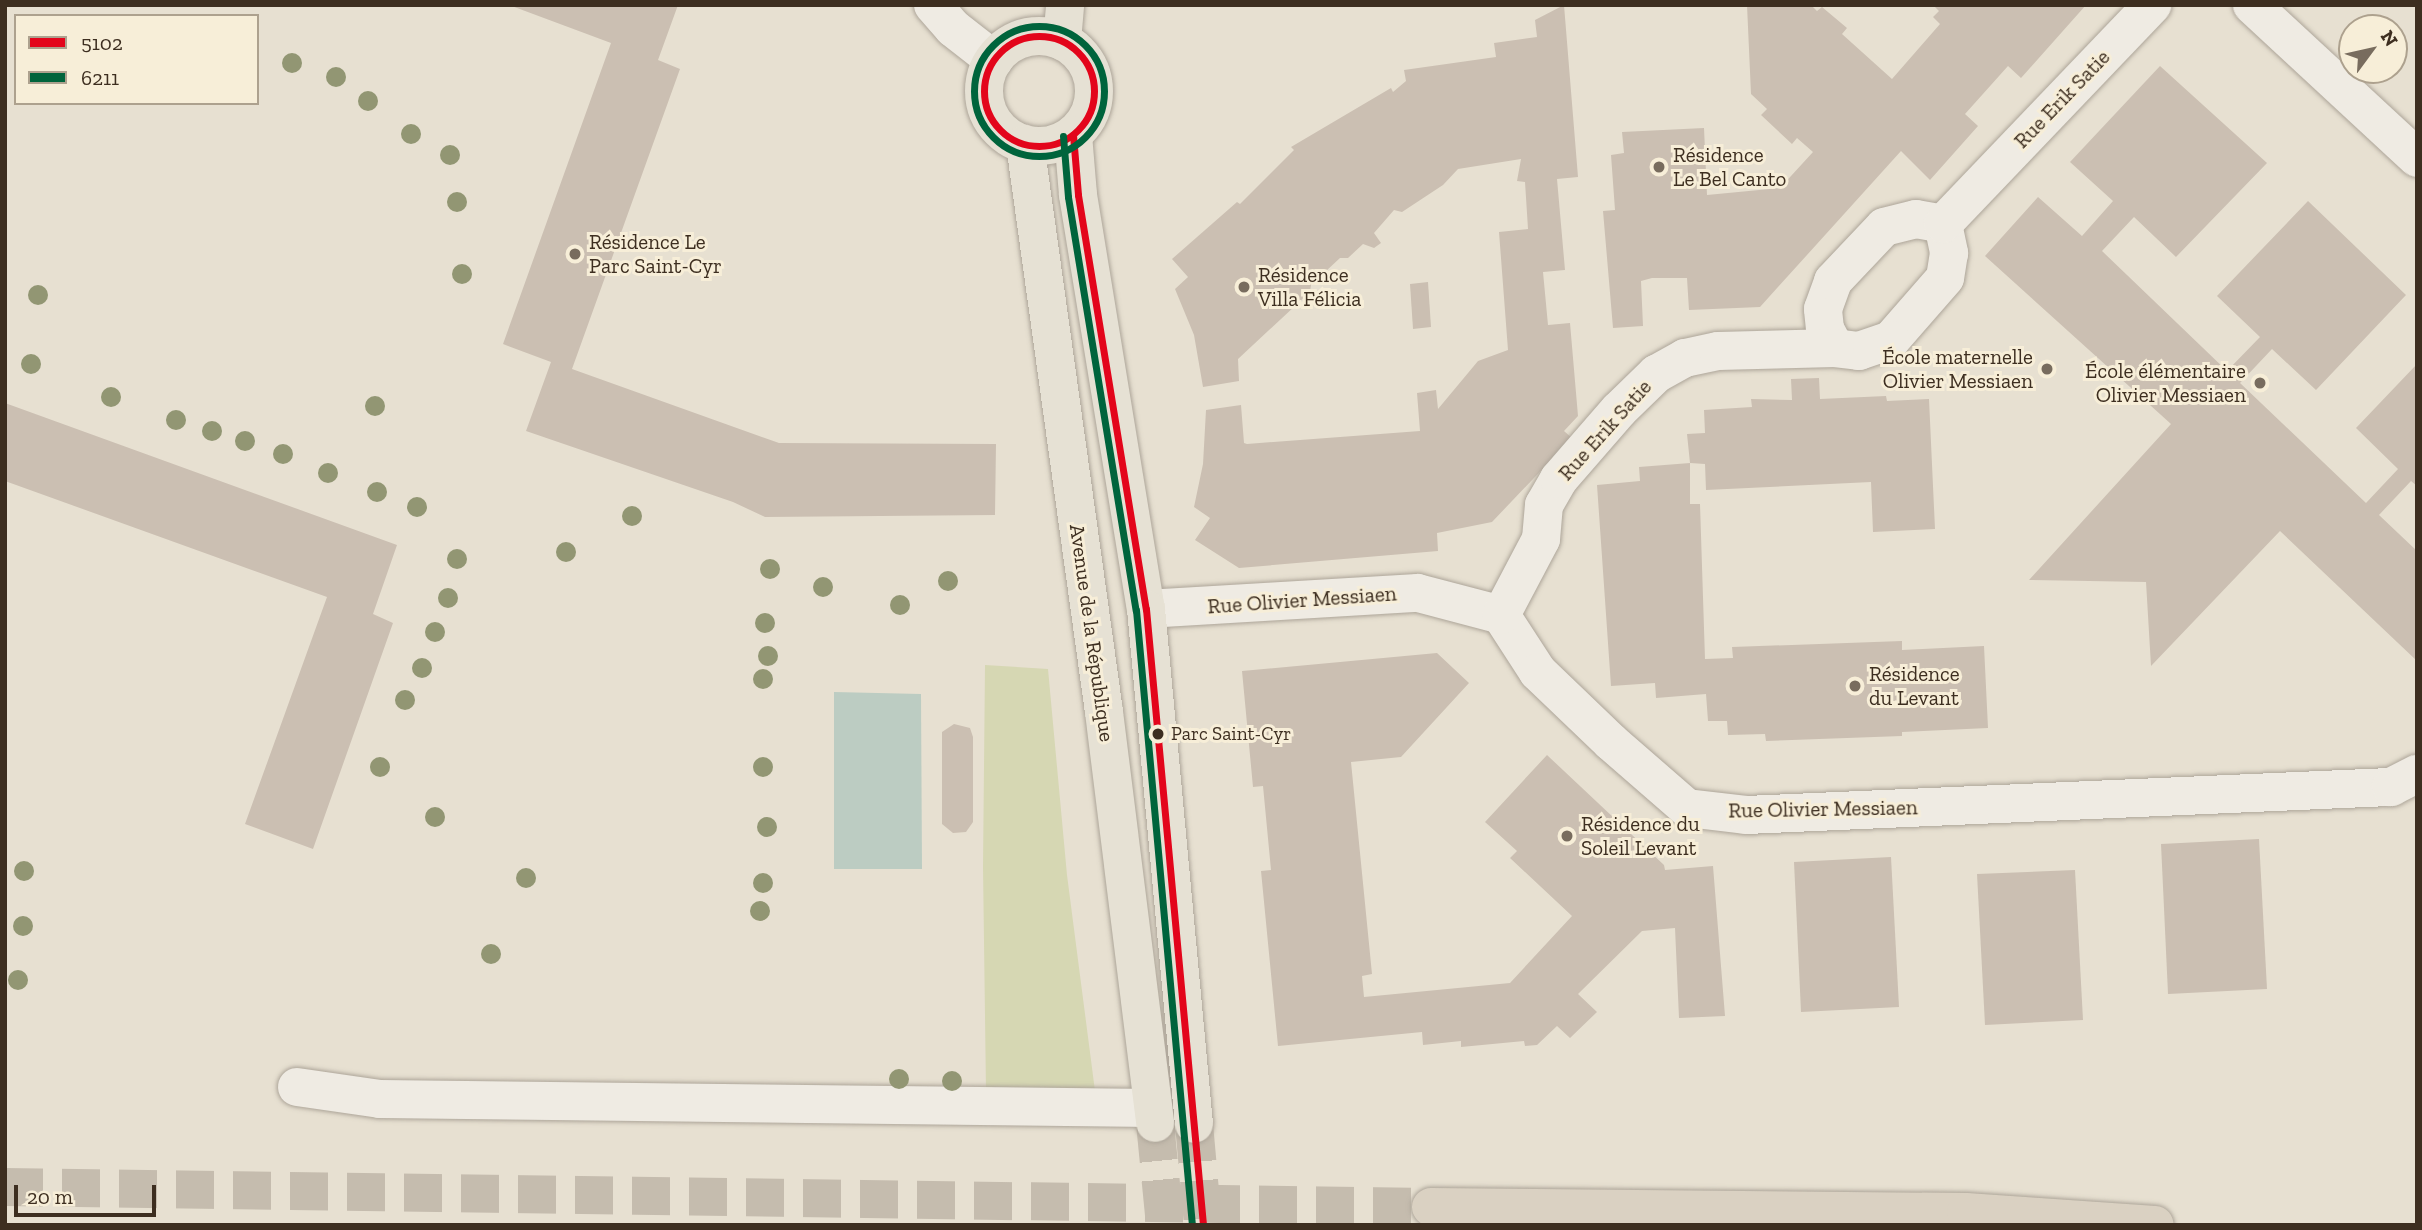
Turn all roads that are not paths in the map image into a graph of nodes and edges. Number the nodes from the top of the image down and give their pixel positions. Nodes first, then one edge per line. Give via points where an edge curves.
1 (933, 5) edge
2 (2152, 5) edge
3 (2252, 5) edge
4 (1063, 23) edge
5 (994, 60) junction
6 (1073, 135) junction
7 (1025, 144) junction
8 (2417, 158) edge
9 (1943, 224) junction
10 (1835, 348) junction
11 (1058, 386) junction
12 (1146, 610) junction
13 (1501, 615) junction
14 (2417, 774) edge
15 (297, 1087) dead end
16 (1154, 1116) joint
17 (1194, 1124) tunnel mouth
18 (1430, 1207) tunnel mouth
19 (2155, 1225) edge

1 - 5 street via 953,28
2 - 9 street, Rue Erik Satie
3 - 8 street
4 - 5 main road via 1044,36 1007,46
4 - 6 main road via 1089,67 1094,85 1086,121
5 - 7 main road via 986,75 987,110 995,125
6 - 7 main road via 1049,145
6 - 12 main road via 1078,195
7 - 11 main road, Avenue de la République
9 - 10 street, Rue Erik Satie via 1949,253 1945,278 1891,340 1859,351
9 - 10 street via 1916,219 1884,227 1833,281 1823,309 1825,329
10 - 13 street, Rue Erik Satie via 1718,351 1685,358 1656,374 1559,479 1544,505 1541,539
11 - 12 main road via 1085,425 1106,558
11 - 16 main road, Avenue de la République
12 - 13 street, Rue Olivier Messiaen via 1418,593
12 - 17 main road
13 - 14 street, Rue Olivier Messiaen via 1538,672 1687,808 1746,815 2391,788
15 - 16 street via 380,1099
18 - 19 highway via 1966,1212

